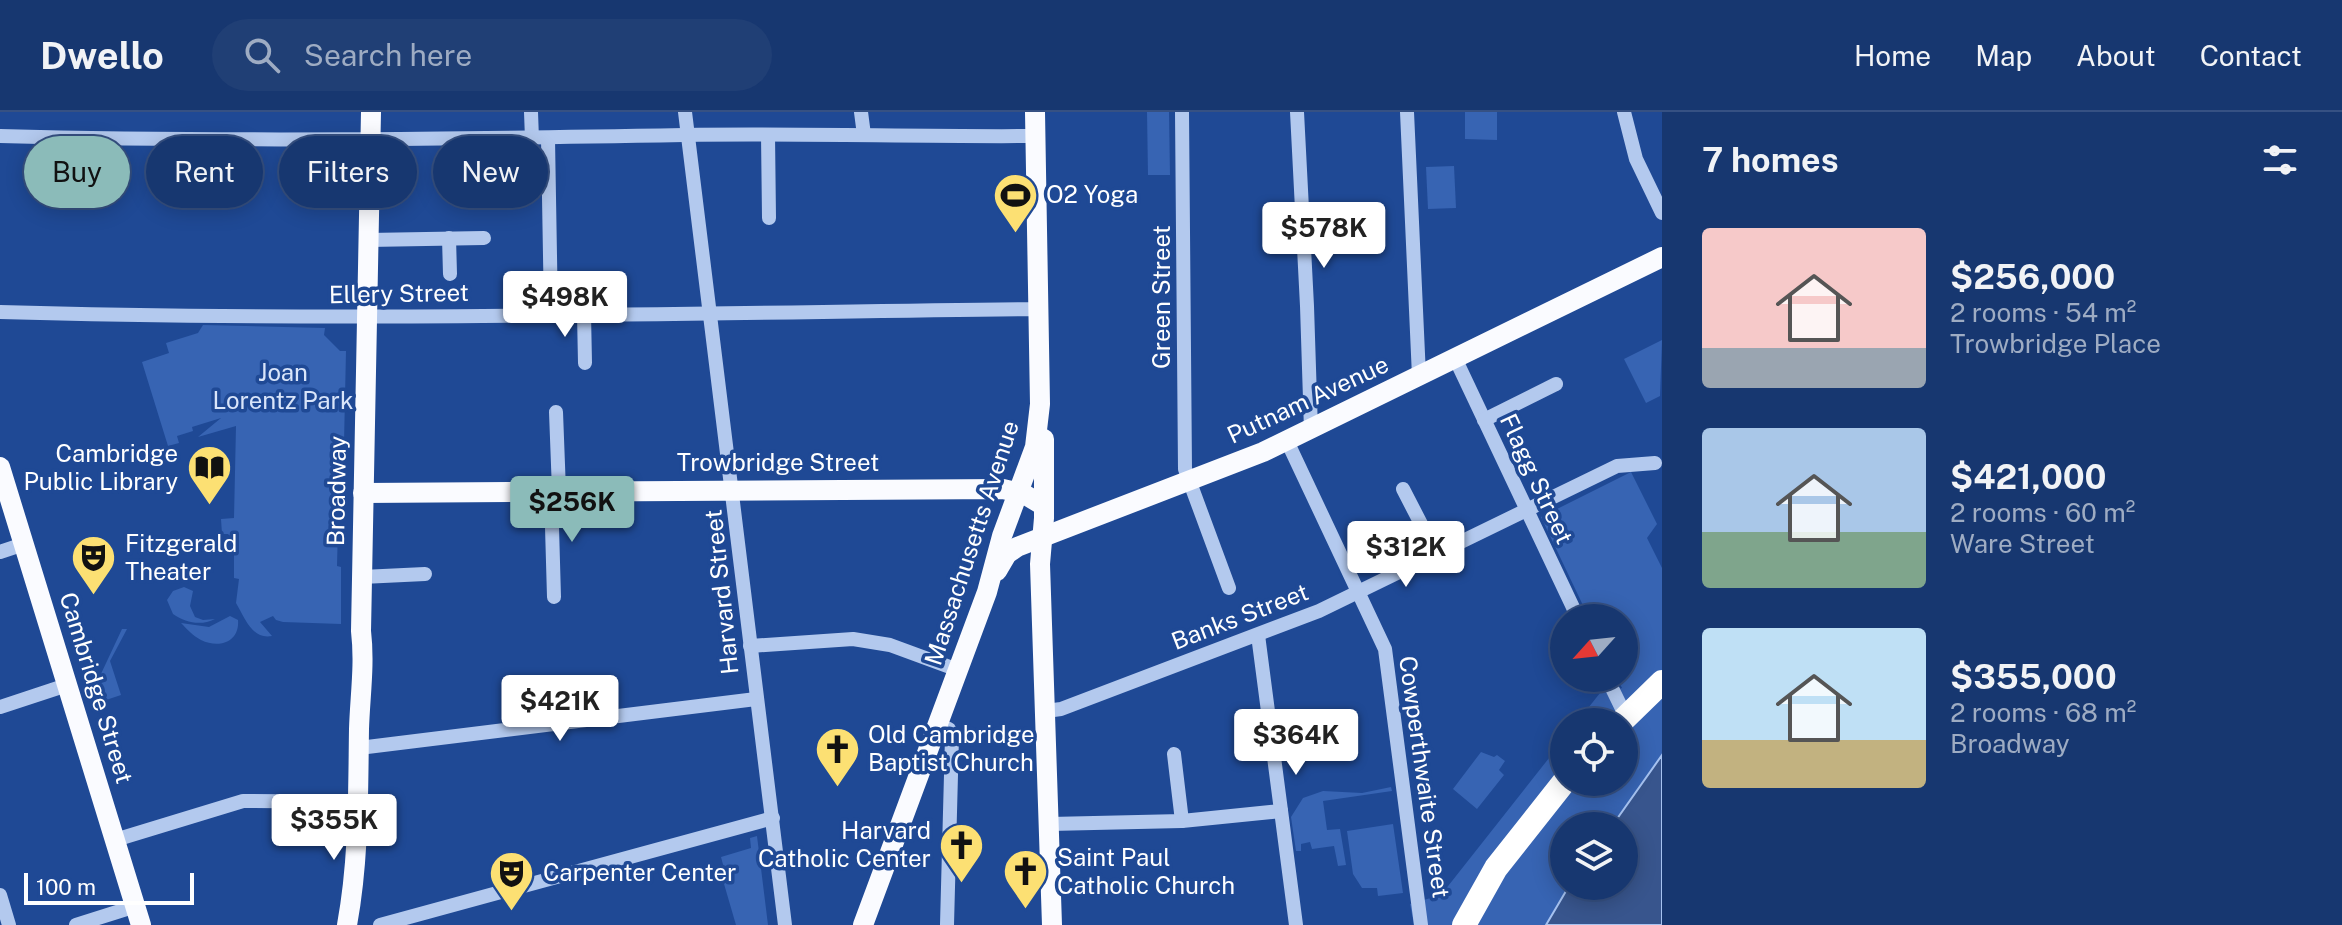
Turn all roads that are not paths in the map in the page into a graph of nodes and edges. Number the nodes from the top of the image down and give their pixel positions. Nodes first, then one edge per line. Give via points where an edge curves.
1 (371, 112) edge
2 (531, 112) edge
3 (685, 112) edge
4 (861, 112) edge
5 (1035, 112) edge
6 (1182, 112) edge
7 (1297, 112) edge
8 (1407, 112) edge
9 (1624, 112) edge
10 (688, 135) junction
11 (768, 135) junction
12 (864, 135) junction
13 (0, 136) edge
14 (370, 136) edge
15 (532, 136) edge
16 (1036, 136) junction
17 (279, 139) edge
18 (548, 139) joint
19 (369, 208) edge
20 (1662, 213) edge
21 (769, 218) dead end
22 (449, 238) junction
23 (484, 238) dead end
24 (368, 240) junction
25 (1662, 257) edge
26 (450, 274) dead end
27 (1039, 309) junction
28 (0, 312) edge
29 (708, 313) junction
30 (551, 314) junction
31 (584, 314) junction
32 (367, 317) junction
33 (1455, 358) junction
34 (585, 363) dead end
35 (1419, 376) junction
36 (1556, 384) dead end
37 (1040, 404) junction
38 (556, 412) dead end
39 (1484, 420) junction
40 (1311, 430) junction
41 (1287, 441) junction
42 (1655, 463) dead end
43 (0, 467) edge
44 (1188, 482) junction
45 (732, 489) junction
46 (1403, 489) dead end
47 (555, 492) junction
48 (1019, 492) junction
49 (363, 493) junction
50 (1044, 506) junction
51 (1526, 510) junction
52 (1042, 537) junction
53 (24, 544) junction
54 (0, 552) edge
55 (1436, 553) junction
56 (425, 574) dead end
57 (362, 577) junction
58 (1229, 588) dead end
59 (987, 592) junction
60 (1359, 592) junction
61 (554, 597) dead end
62 (1571, 604) edge
63 (1258, 635) junction
64 (750, 646) junction
65 (958, 670) junction
66 (1662, 682) edge
67 (67, 685) junction
68 (756, 699) junction
69 (0, 707) edge
70 (1635, 708) edge
71 (1046, 711) junction
72 (938, 724) junction
73 (359, 748) junction
74 (1174, 754) dead end
75 (1553, 796) edge
76 (358, 802) junction
77 (1281, 811) junction
78 (773, 818) junction
79 (1182, 821) junction
80 (1050, 824) junction
81 (115, 840) junction
82 (0, 895) edge
83 (139, 916) edge
84 (9, 925) edge
85 (76, 925) edge
86 (347, 925) edge
87 (380, 925) edge
88 (785, 925) edge
89 (863, 925) edge
90 (947, 925) edge
91 (1052, 925) edge
92 (1296, 925) edge
93 (1421, 925) edge
94 (1464, 925) edge

1 - 14 main road, Broadway
2 - 15 street
3 - 10 street, Harvard Street
4 - 12 street
5 - 16 main road, Massachusetts Avenue
6 - 44 street, Green Street
7 - 40 street
8 - 35 street
9 - 20 street via 1636,159
10 - 11 street
10 - 18 street
10 - 29 street, Harvard Street
11 - 12 street
11 - 21 street
12 - 16 street
13 - 17 street
16 - 27 main road, Massachusetts Avenue
18 - 30 street
19 - 24 main road, Broadway
22 - 23 street
22 - 24 street
22 - 26 street
24 - 32 main road, Broadway
25 - 33 main road, Putnam Avenue
27 - 29 street, Ellery Street
27 - 37 main road, Massachusetts Avenue
28 - 32 street, Ellery Street
29 - 31 street, Ellery Street
29 - 45 street, Harvard Street
30 - 31 street, Ellery Street
30 - 32 street, Ellery Street
31 - 34 street
32 - 49 main road, Broadway
33 - 35 main road, Putnam Avenue
33 - 39 street, Flagg Street
35 - 40 main road, Putnam Avenue
36 - 39 street
37 - 48 main road, Massachusetts Avenue via 1035,447
37 - 50 main road
38 - 47 street
39 - 51 street, Flagg Street
40 - 41 main road, Putnam Avenue
41 - 44 main road, Putnam Avenue
41 - 60 street, Cowperthwaite Street
42 - 51 street, Banks Street via 1617,466
43 - 53 main road, Cambridge Street
44 - 52 main road, Putnam Avenue
44 - 58 street, Green Street
45 - 47 main road, Trowbridge Street
45 - 48 main road, Trowbridge Street
45 - 64 street, Harvard Street
46 - 55 street
47 - 49 main road, Trowbridge Street
47 - 61 street
48 - 50 main road, Trowbridge Street
48 - 59 main road, Massachusetts Avenue
49 - 57 main road, Broadway
50 - 52 main road
51 - 55 street, Banks Street
51 - 62 street, Flagg Street
52 - 59 main road, Putnam Avenue via 1010,551
52 - 71 main road
53 - 54 street
53 - 67 main road, Cambridge Street
55 - 60 street, Banks Street
56 - 57 street
57 - 73 main road, Broadway via 361,631 353,673
59 - 65 main road, Massachusetts Avenue
60 - 63 street, Banks Street
60 - 93 street, Cowperthwaite Street via 1387,654
63 - 71 street, Banks Street
63 - 77 street
64 - 65 street via 853,639 890,645
64 - 68 street, Harvard Street
65 - 72 main road, Massachusetts Avenue
66 - 70 highway
67 - 69 street
67 - 81 main road, Cambridge Street
68 - 73 street
68 - 78 street, Harvard Street
71 - 80 main road
72 - 89 main road, Massachusetts Avenue
72 - 90 street via 952,737
73 - 76 main road, Broadway
74 - 79 street
75 - 94 highway via 1496,868
76 - 81 street via 237,802
76 - 86 main road, Broadway via 356,872
77 - 79 street
77 - 92 street
78 - 87 street
78 - 88 street, Harvard Street
79 - 80 street
80 - 91 main road
81 - 83 main road, Cambridge Street
82 - 84 street
83 - 85 street

